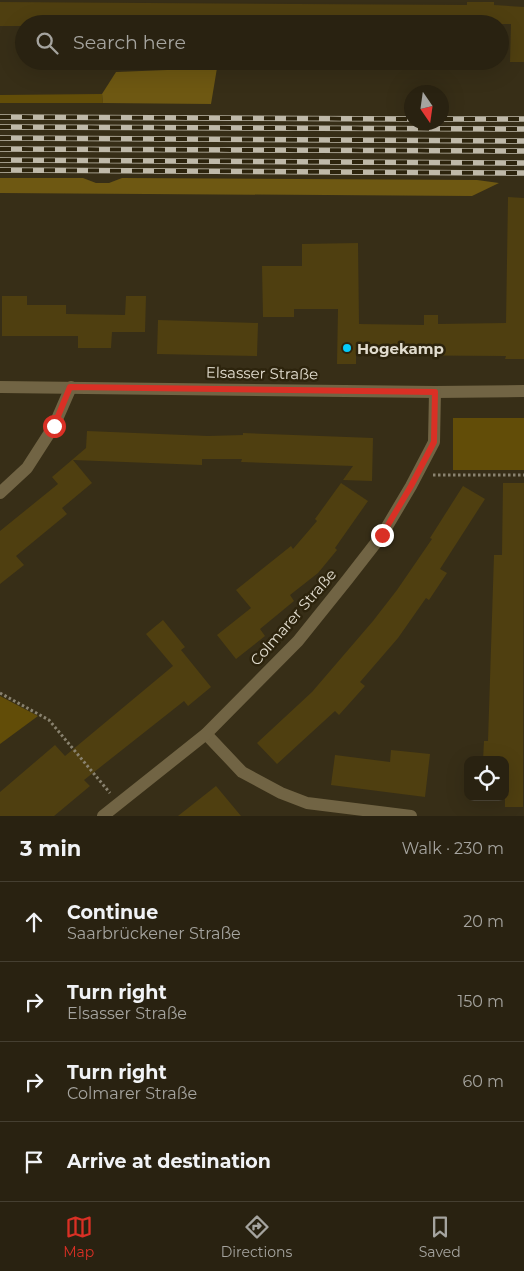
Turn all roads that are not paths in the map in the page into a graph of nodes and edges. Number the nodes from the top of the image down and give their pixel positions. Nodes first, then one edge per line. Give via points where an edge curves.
1 (0, 387) edge
2 (70, 387) junction
3 (524, 391) edge
4 (435, 392) junction
5 (0, 493) edge
6 (206, 734) junction
7 (103, 816) edge
8 (410, 816) edge

1 - 2 street, Elsasser Straße
2 - 4 street, Elsasser Straße
2 - 5 street via 54,426 27,468
3 - 4 street, Elsasser Straße
4 - 6 street, Colmarer Straße via 434,442 382,535 298,641
6 - 7 street, Colmarer Straße
6 - 8 street via 242,772 281,794 307,803

